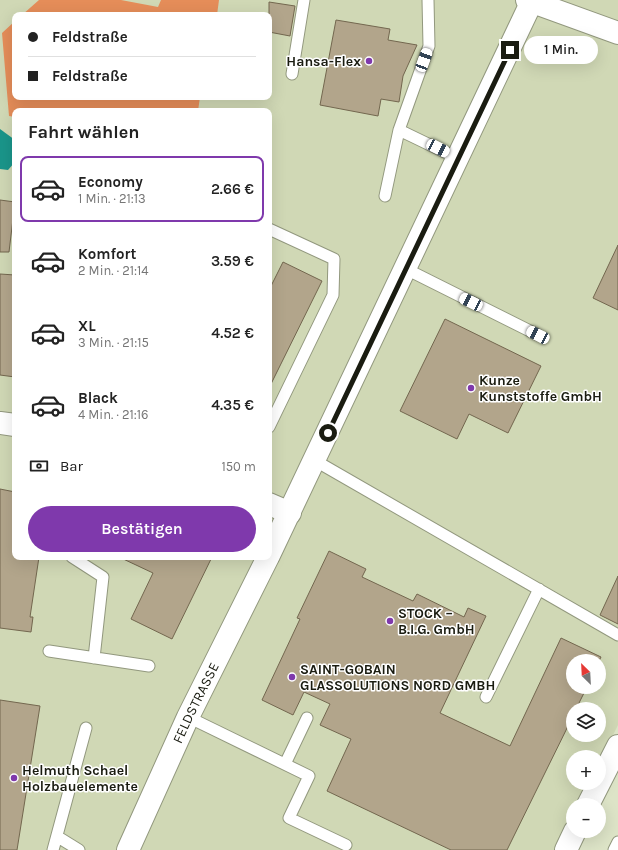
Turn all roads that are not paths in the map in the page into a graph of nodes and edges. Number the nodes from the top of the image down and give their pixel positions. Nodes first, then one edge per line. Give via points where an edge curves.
1 (304, 0) edge
2 (428, 0) edge
3 (530, 1) edge
4 (618, 32) edge
5 (292, 74) dead end
6 (399, 130) junction
7 (459, 159) junction
8 (385, 196) dead end
9 (272, 230) edge
10 (406, 269) junction
11 (538, 335) dead end
12 (272, 421) edge
13 (0, 423) edge
14 (12, 425) edge
15 (314, 460) junction
16 (272, 505) edge
17 (290, 513) junction
18 (272, 550) edge
19 (77, 560) edge
20 (267, 560) edge
21 (539, 589) junction
22 (618, 635) edge
23 (49, 651) dead end
24 (94, 658) junction
25 (149, 666) dead end
26 (486, 697) dead end
27 (188, 717) junction
28 (307, 718) dead end
29 (86, 728) dead end
30 (618, 746) edge
31 (285, 764) junction
32 (592, 798) edge
33 (58, 837) junction
34 (572, 838) edge
35 (618, 842) edge
36 (346, 845) dead end
37 (54, 850) edge
38 (79, 850) edge
39 (128, 850) edge
40 (566, 850) edge
41 (614, 850) edge

1 - 5 lane
2 - 6 lane via 429,46
3 - 4 street
3 - 7 street, FELDSTRASSE
6 - 7 lane
6 - 8 lane
7 - 10 street, FELDSTRASSE
9 - 12 lane via 334,259 333,295
10 - 11 lane
10 - 15 street, FELDSTRASSE
13 - 14 street
15 - 17 street, FELDSTRASSE
15 - 21 lane
16 - 17 street
17 - 18 street, FELDSTRASSE
19 - 24 lane via 103,577
20 - 27 street, FELDSTRASSE
21 - 22 lane
21 - 26 lane
23 - 24 lane
24 - 25 lane
27 - 31 lane
27 - 39 street, FELDSTRASSE
28 - 31 lane
29 - 33 lane
30 - 32 street
31 - 36 lane via 309,776 289,818
33 - 37 lane
33 - 38 lane
34 - 40 street
35 - 41 lane

